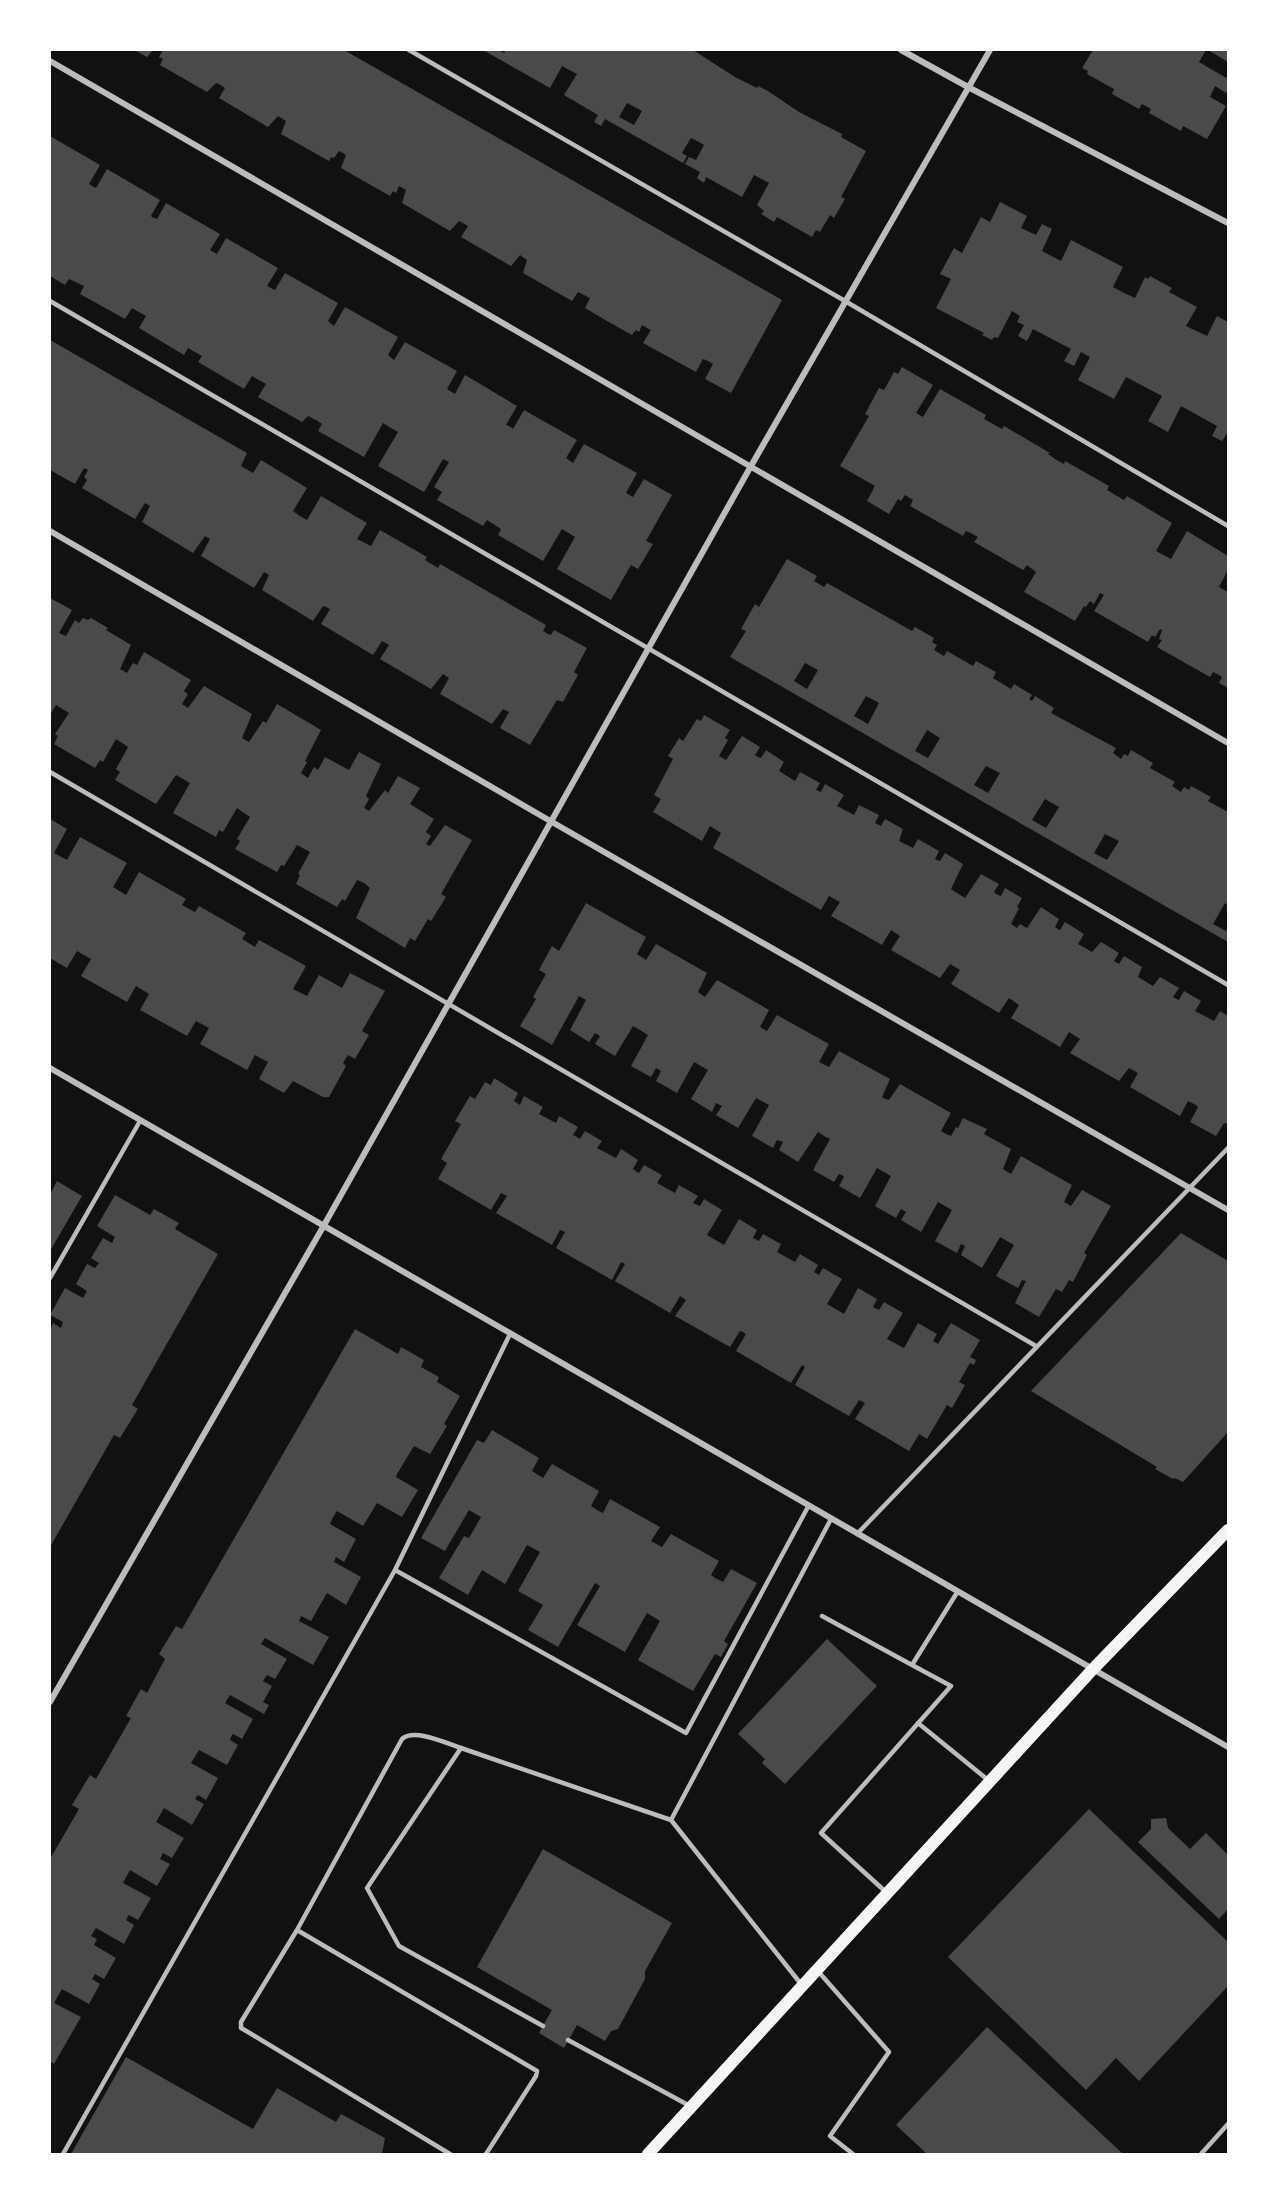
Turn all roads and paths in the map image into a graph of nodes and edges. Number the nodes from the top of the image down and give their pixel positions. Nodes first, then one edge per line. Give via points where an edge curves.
1 (410, 50) edge
2 (901, 50) edge
3 (990, 50) edge
4 (50, 61) edge
5 (968, 87) junction
6 (1228, 223) edge
7 (50, 301) edge
8 (845, 301) junction
9 (751, 466) junction
10 (1228, 526) edge
11 (50, 531) edge
12 (649, 649) junction
13 (1228, 743) edge
14 (50, 772) edge
15 (552, 822) junction
16 (1228, 985) edge
17 (449, 1003) junction
18 (50, 1068) edge
19 (140, 1121) junction
20 (1228, 1148) edge
21 (1190, 1187) junction
22 (1228, 1210) edge
23 (323, 1227) junction
24 (50, 1278) edge
25 (510, 1334) junction
26 (1036, 1346) junction
27 (809, 1505) junction
28 (831, 1519) junction
29 (1228, 1530) edge
30 (856, 1534) junction
31 (395, 1570) junction
32 (958, 1591) junction
33 (822, 1616) dead end
34 (912, 1665) junction
35 (1093, 1669) junction
36 (50, 1702) edge
37 (918, 1723) junction
38 (1228, 1747) edge
39 (462, 1748) junction
40 (990, 1782) junction
41 (670, 1820) junction
42 (887, 1893) junction
43 (297, 1930) junction
44 (817, 1970) junction
45 (803, 1986) junction
46 (543, 2025) dead end
47 (568, 2040) dead end
48 (692, 2107) junction
49 (1228, 2125) edge
50 (63, 2154) edge
51 (450, 2154) edge
52 (486, 2154) edge
53 (648, 2154) edge
54 (853, 2154) edge
55 (1201, 2154) edge

1 - 8 lane
2 - 5 street
3 - 5 street
4 - 9 street
5 - 6 street
5 - 8 street
7 - 12 lane
8 - 9 street
8 - 10 lane
9 - 12 street
9 - 13 street
11 - 15 street
12 - 15 street
12 - 16 lane
14 - 17 lane
15 - 17 street
15 - 21 street
17 - 23 street
17 - 26 lane
18 - 19 street
19 - 23 street
19 - 24 lane
20 - 21 lane
21 - 22 street
21 - 26 lane
23 - 25 street
23 - 36 street
25 - 27 street
25 - 31 lane
26 - 30 lane
27 - 28 street
27 - 31 lane via 686,1733
28 - 30 street
28 - 41 lane
29 - 35 main road
30 - 32 street
31 - 50 lane
32 - 34 lane
32 - 35 street
33 - 34 lane
34 - 37 lane via 951,1686
35 - 38 street
35 - 40 main road
37 - 40 lane
37 - 42 lane via 821,1833
39 - 41 lane
39 - 43 lane via 416,1734 402,1739
39 - 46 lane via 367,1888 399,1946
40 - 42 main road
41 - 45 lane
42 - 44 main road
43 - 51 lane via 242,2019 242,2028
43 - 52 lane via 537,2071
44 - 45 main road
44 - 54 lane via 889,2052 830,2136
45 - 48 main road
47 - 48 lane
48 - 53 main road
49 - 55 lane

